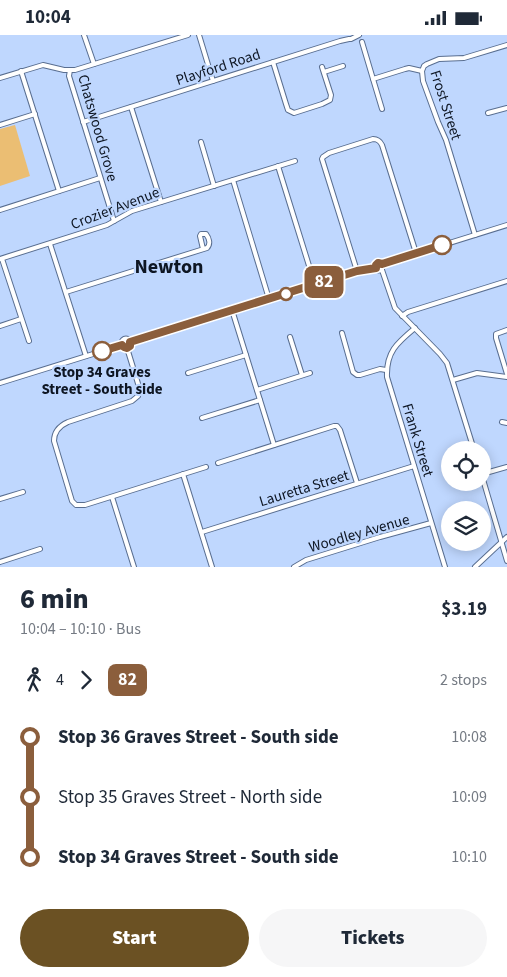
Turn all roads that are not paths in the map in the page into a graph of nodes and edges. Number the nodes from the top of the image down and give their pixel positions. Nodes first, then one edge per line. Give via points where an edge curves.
1 (84, 35) edge
2 (188, 35) edge
3 (199, 35) edge
4 (338, 35) edge
5 (359, 35) edge
6 (340, 41) junction
7 (362, 42) dead end
8 (507, 45) edge
9 (273, 62) junction
10 (94, 64) junction
11 (343, 66) dead end
12 (322, 67) dead end
13 (70, 70) junction
14 (21, 71) junction
15 (422, 71) junction
16 (324, 72) junction
17 (0, 77) edge
18 (373, 79) junction
19 (213, 81) junction
20 (131, 107) junction
21 (507, 107) edge
22 (382, 109) dead end
23 (488, 113) dead end
24 (35, 114) junction
25 (83, 122) junction
26 (0, 125) edge
27 (201, 142) dead end
28 (295, 161) dead end
29 (278, 166) junction
30 (100, 178) junction
31 (233, 180) junction
32 (214, 186) junction
33 (59, 191) junction
34 (160, 202) junction
35 (0, 210) edge
36 (114, 221) junction
37 (507, 225) edge
38 (475, 235) junction
39 (50, 244) junction
40 (203, 249) dead end
41 (416, 253) junction
42 (1, 259) edge
43 (382, 264) junction
44 (376, 268) junction
45 (382, 270) junction
46 (357, 271) junction
47 (507, 281) edge
48 (315, 285) junction
49 (66, 292) junction
50 (269, 299) junction
51 (232, 310) junction
52 (402, 316) junction
53 (21, 319) junction
54 (0, 326) edge
55 (415, 328) junction
56 (507, 330) edge
57 (342, 333) dead end
58 (290, 337) dead end
59 (29, 341) dead end
60 (130, 342) junction
61 (122, 345) junction
62 (127, 348) junction
63 (246, 355) junction
64 (86, 356) junction
65 (386, 370) junction
66 (188, 373) dead end
67 (310, 373) dead end
68 (302, 375) junction
69 (507, 375) edge
70 (453, 380) junction
71 (0, 383) edge
72 (257, 390) junction
73 (260, 400) junction
74 (202, 418) dead end
75 (471, 441) edge
76 (274, 445) junction
77 (218, 463) dead end
78 (414, 466) junction
79 (206, 467) dead end
80 (507, 467) edge
81 (491, 472) edge
82 (183, 474) junction
83 (357, 483) junction
84 (487, 491) edge
85 (23, 492) dead end
86 (112, 497) junction
87 (0, 499) edge
88 (431, 523) junction
89 (202, 532) junction
90 (507, 537) edge
91 (501, 542) junction
92 (40, 549) dead end
93 (507, 561) edge
94 (0, 562) edge
95 (134, 567) edge
96 (212, 567) edge
97 (294, 567) edge
98 (445, 567) edge
99 (475, 567) edge

1 - 10 street
2 - 10 street
3 - 19 street
4 - 6 street
5 - 6 street, Playford Road
6 - 9 street, Playford Road
7 - 18 street
8 - 15 street, Frost Street via 464,58 439,59 424,66
9 - 16 street via 288,110 294,113 330,100
9 - 19 street, Playford Road
10 - 13 street
11 - 16 street
12 - 16 street
13 - 14 street via 43,65
13 - 25 street, Chatswood Grove
14 - 17 street
14 - 24 street
15 - 18 street via 410,68
15 - 38 street, Frost Street
18 - 22 street
19 - 20 street, Playford Road
20 - 25 street, Playford Road
20 - 34 street
21 - 23 street
24 - 26 street
24 - 33 street
25 - 30 street, Chatswood Grove
27 - 32 street
28 - 29 street, Crozier Avenue
29 - 31 street, Crozier Avenue
29 - 48 street
30 - 33 street
30 - 36 street, Chatswood Grove
31 - 32 street, Crozier Avenue
31 - 50 street
32 - 34 street, Crozier Avenue
33 - 35 street
34 - 36 street, Crozier Avenue
36 - 39 street, Crozier Avenue
37 - 38 street
38 - 41 street
39 - 42 street, Crozier Avenue
39 - 49 street
40 - 49 street
41 - 43 street
41 - 46 street via 382,145 373,139 329,153 322,159
42 - 53 street
43 - 44 street via 377,264
43 - 45 street
44 - 45 street
44 - 46 street
45 - 52 street via 394,305
46 - 48 street
47 - 52 street
48 - 50 street
49 - 64 street
50 - 51 street
51 - 60 street
51 - 63 street
52 - 55 street
53 - 54 street
53 - 59 street
55 - 65 street via 394,347
55 - 70 street via 444,358
56 - 69 street via 496,334
57 - 65 street via 353,372 360,375
58 - 68 street
60 - 61 street via 124,339
60 - 62 street
61 - 62 street
61 - 64 street
62 - 86 street via 140,390 138,396 132,401 60,426 54,441 74,503 85,505
63 - 66 street
63 - 72 street
64 - 71 street
65 - 78 street, Frank Street
67 - 68 street
68 - 72 street
69 - 70 street via 477,373
70 - 75 street
72 - 73 street
73 - 74 street
73 - 76 street
76 - 77 street
76 - 83 street via 337,426
78 - 83 street, Lauretta Street
78 - 88 street, Frank Street
79 - 82 street
80 - 81 street
82 - 86 street
82 - 89 street
83 - 89 street, Lauretta Street
84 - 91 street
85 - 87 street
86 - 95 street
88 - 97 street, Woodley Avenue via 306,560
88 - 98 street, Frank Street
89 - 96 street
90 - 91 street
91 - 93 street
91 - 99 street
92 - 94 street

